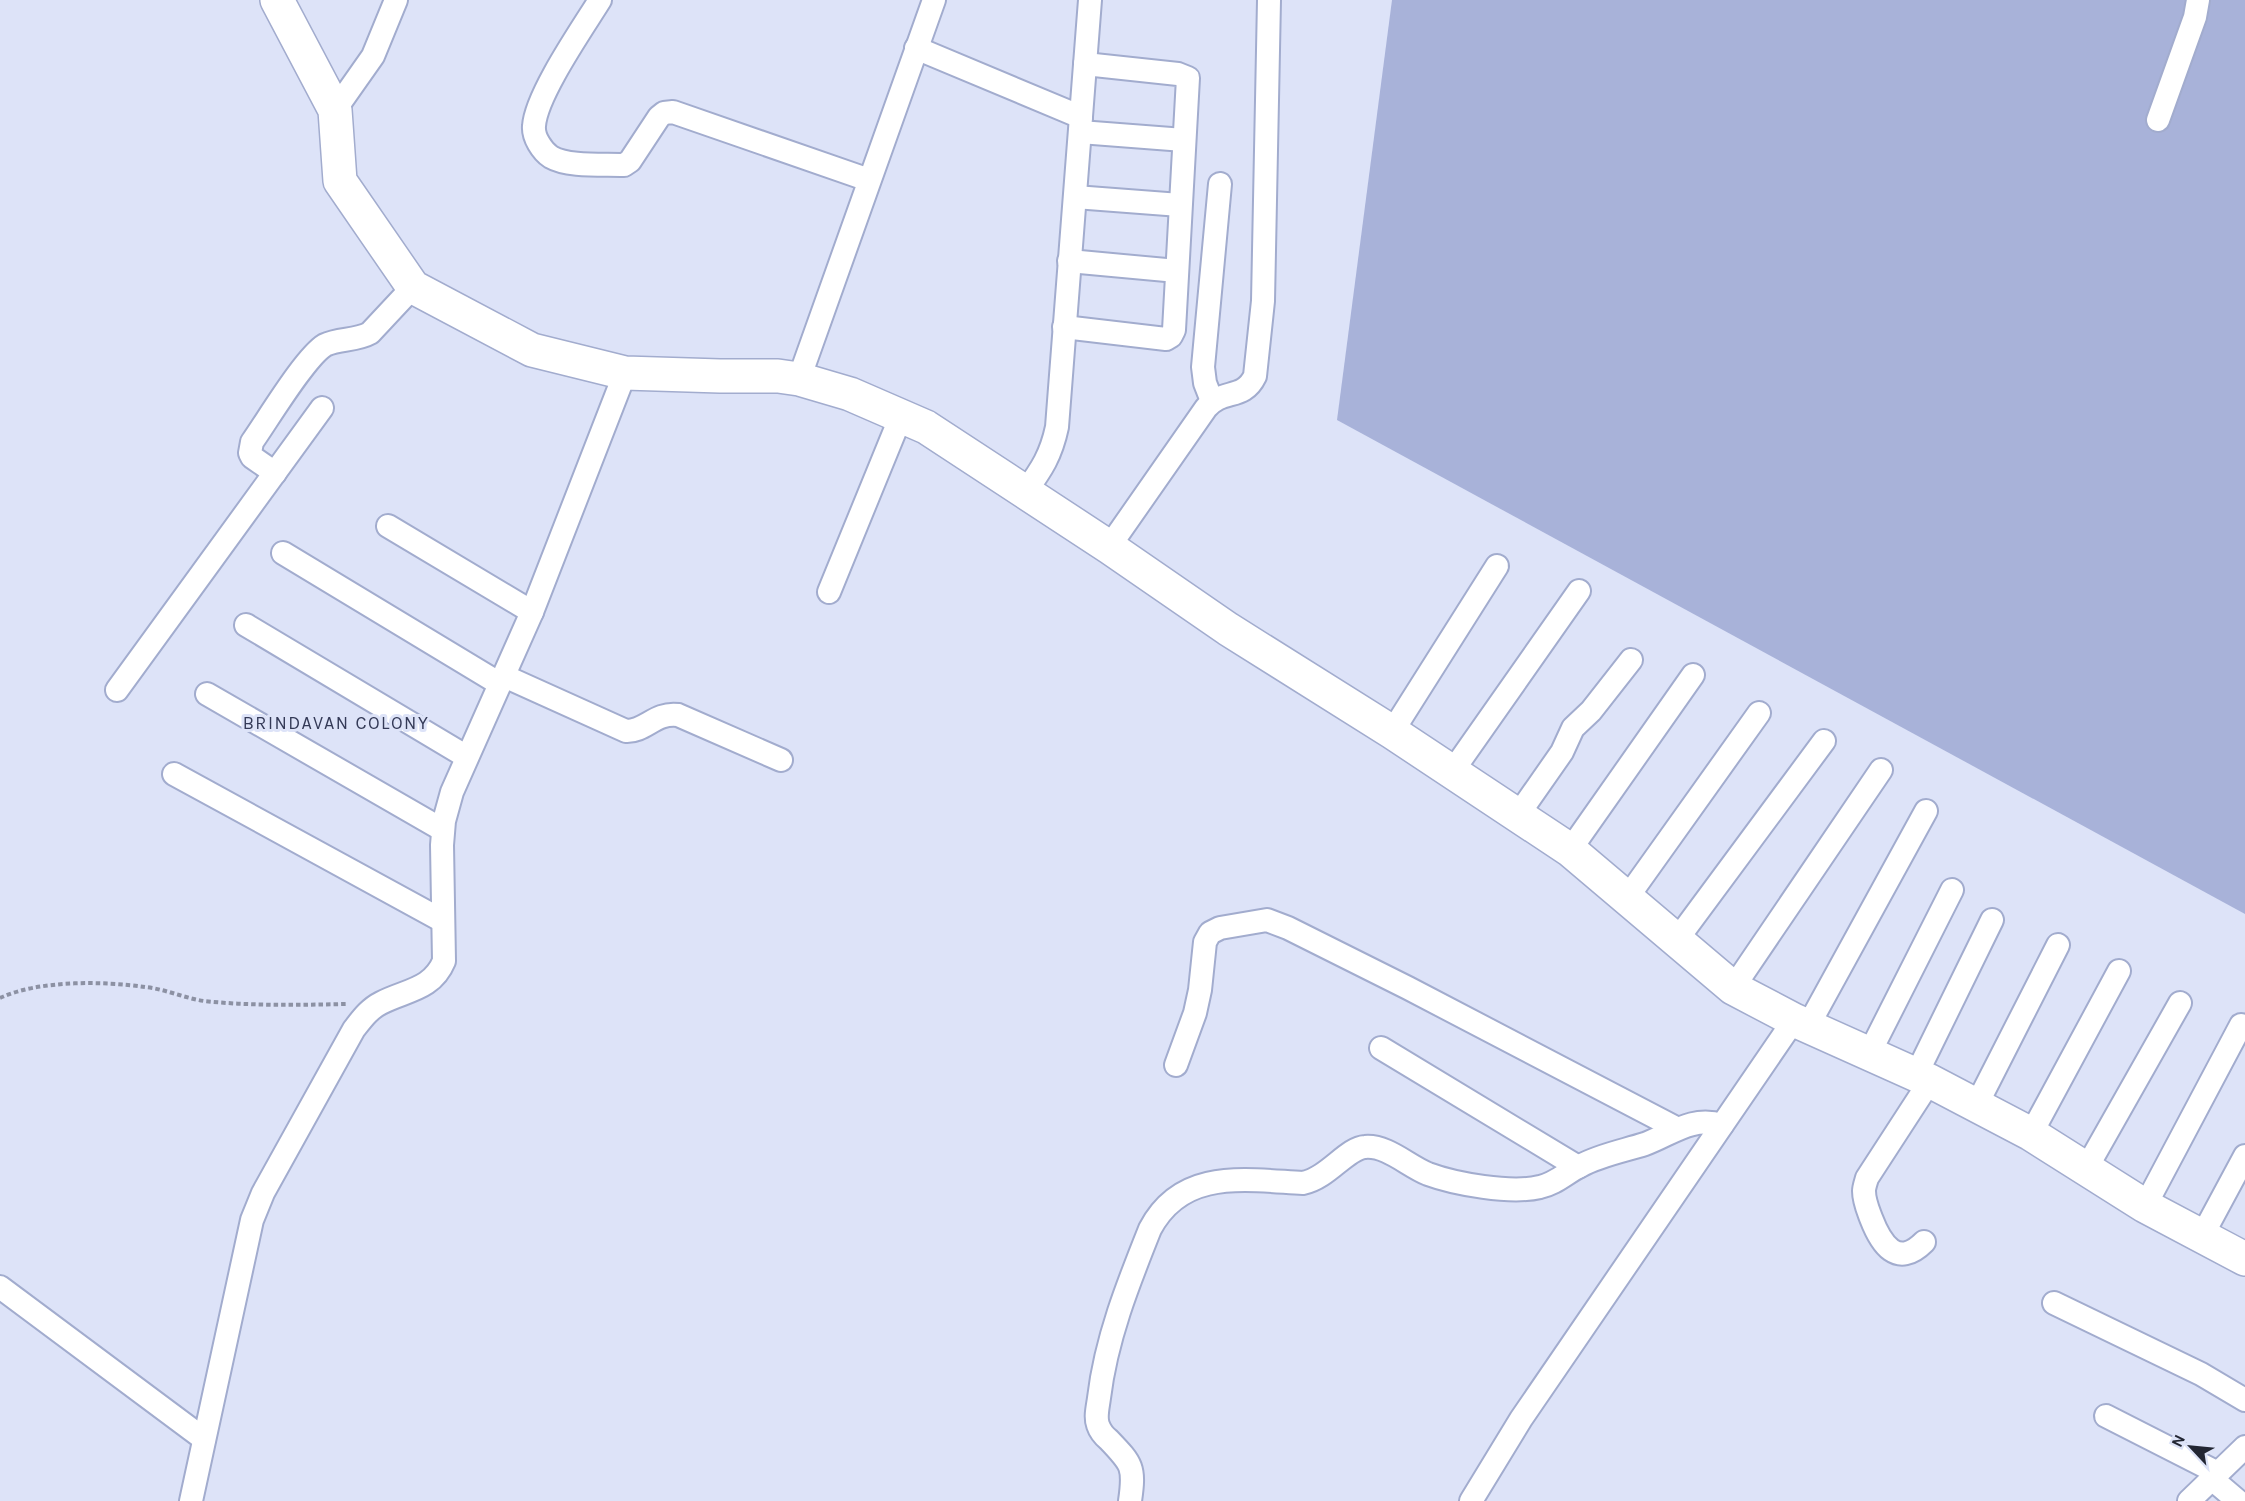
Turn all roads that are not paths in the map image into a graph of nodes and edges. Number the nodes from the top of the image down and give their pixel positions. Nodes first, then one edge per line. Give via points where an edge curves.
1 (276, 0) edge
2 (396, 0) edge
3 (600, 0) edge
4 (934, 0) edge
5 (1090, 0) edge
6 (1269, 0) edge
7 (2198, 0) edge
8 (916, 48) junction
9 (1085, 64) junction
10 (334, 110) junction
11 (2158, 120) dead end
12 (1081, 124) junction
13 (1184, 140) junction
14 (869, 180) junction
15 (1220, 184) dead end
16 (1075, 197) junction
17 (1180, 206) junction
18 (1070, 261) junction
19 (1177, 271) junction
20 (413, 287) junction
21 (1064, 327) junction
22 (625, 374) junction
23 (799, 379) junction
24 (1212, 401) junction
25 (322, 408) dead end
26 (901, 416) junction
27 (275, 473) junction
28 (1025, 492) junction
29 (388, 526) dead end
30 (1109, 547) junction
31 (283, 554) dead end
32 (1497, 566) dead end
33 (1579, 591) dead end
34 (829, 592) dead end
35 (532, 612) junction
36 (246, 625) dead end
37 (1631, 660) dead end
38 (1693, 675) dead end
39 (502, 680) junction
40 (117, 690) dead end
41 (207, 694) dead end
42 (1759, 713) dead end
43 (1392, 732) junction
44 (1824, 741) dead end
45 (467, 757) junction
46 (781, 760) dead end
47 (1881, 770) dead end
48 (1452, 772) junction
49 (174, 774) dead end
50 (1926, 812) dead end
51 (1518, 815) junction
52 (443, 830) junction
53 (1569, 850) junction
54 (1952, 890) dead end
55 (1627, 898) junction
56 (1992, 920) dead end
57 (443, 921) junction
58 (1676, 941) junction
59 (2058, 945) dead end
60 (2119, 971) dead end
61 (1733, 988) junction
62 (2180, 1003) dead end
63 (1801, 1023) junction
64 (2241, 1025) dead end
65 (1380, 1048) dead end
66 (1869, 1054) junction
67 (1176, 1065) dead end
68 (1923, 1078) junction
69 (1976, 1106) junction
70 (1722, 1125) junction
71 (1676, 1128) junction
72 (2031, 1134) junction
73 (2245, 1156) edge
74 (1578, 1167) junction
75 (2086, 1169) junction
76 (2145, 1206) junction
77 (2202, 1236) junction
78 (1924, 1242) dead end
79 (2245, 1260) edge
80 (0, 1287) edge
81 (2054, 1303) dead end
82 (2245, 1400) edge
83 (2106, 1416) dead end
84 (204, 1439) junction
85 (2245, 1447) edge
86 (2215, 1476) junction
87 (191, 1501) edge
88 (1130, 1501) edge
89 (1471, 1501) edge
90 (2189, 1501) edge
91 (2238, 1501) edge

1 - 10 highway
2 - 10 street via 373,56
3 - 14 street via 536,113 533,129 552,158 624,165 659,117 673,112
4 - 8 street
5 - 9 street
6 - 24 street via 1263,301 1255,376 1245,390
7 - 11 street
8 - 12 street
8 - 14 street
9 - 12 street
9 - 13 street via 1186,76
10 - 20 highway via 340,181
12 - 13 street
12 - 16 street
13 - 17 street
14 - 23 street
15 - 24 street via 1203,367
16 - 17 street
16 - 18 street
17 - 19 street
18 - 19 street
18 - 21 street
19 - 21 street via 1174,330 1166,339
20 - 22 highway via 532,350
20 - 27 street via 370,333 325,346 309,360 252,442 252,457
21 - 28 street via 1053,449
22 - 23 highway
22 - 35 street
23 - 26 highway via 850,394
24 - 30 street
25 - 27 street
26 - 28 highway via 926,427
26 - 34 street
27 - 40 street
28 - 30 highway
29 - 35 street
30 - 43 highway via 1228,629
31 - 39 street
32 - 43 street
33 - 48 street
35 - 39 street
36 - 45 street
37 - 51 street via 1592,711 1573,728 1562,752
38 - 53 street
39 - 45 street
39 - 46 street via 626,731 668,713 678,715
41 - 52 street
42 - 55 street
43 - 48 highway
44 - 58 street
45 - 52 street via 452,792
47 - 61 street
48 - 51 highway
49 - 57 street
50 - 63 street
51 - 53 highway
52 - 57 street
53 - 55 highway
54 - 66 street
55 - 58 highway
56 - 68 street
57 - 84 street via 444,961 439,973 433,980 380,1003 354,1029 262,1193 244,1250
58 - 61 highway
59 - 69 street
60 - 72 street
61 - 63 highway
62 - 75 street
63 - 66 highway
63 - 70 street
64 - 76 street
65 - 74 street
66 - 68 highway
67 - 71 street via 1195,1013 1205,942 1210,933 1267,920
68 - 69 highway
68 - 78 street via 1864,1190 1866,1205 1884,1245 1905,1253
69 - 72 highway
70 - 71 street via 1714,1122
70 - 89 street via 1521,1419
71 - 74 street via 1648,1143
72 - 75 highway
73 - 77 street
74 - 88 street via 1542,1187 1512,1189 1454,1182 1428,1174 1380,1149 1366,1147 1357,1149 1314,1181 1220,1180 1186,1191 1167,1205 1157,1216 1144,1244 1110,1337 1096,1418 1101,1432 1132,1468
75 - 76 highway
76 - 77 highway
77 - 79 highway
80 - 84 street
81 - 82 street via 2201,1374
83 - 86 street
84 - 87 street
85 - 86 street
86 - 90 street
86 - 91 street

